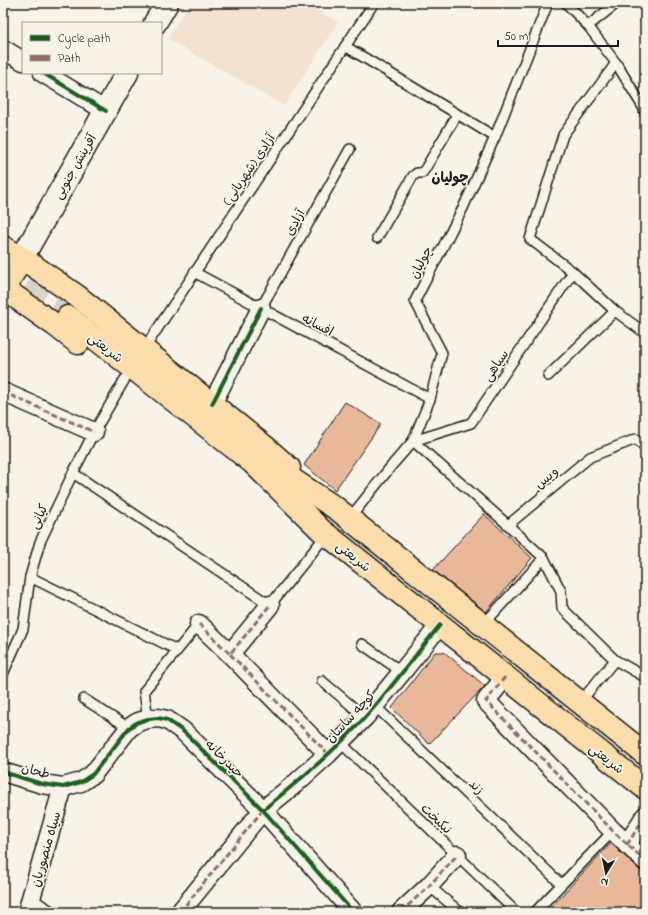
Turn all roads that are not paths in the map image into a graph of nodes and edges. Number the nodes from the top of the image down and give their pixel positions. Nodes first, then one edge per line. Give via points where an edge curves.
1 (167, 3) edge
2 (374, 3) edge
3 (548, 3) edge
4 (566, 3) edge
5 (617, 3) edge
6 (156, 22) edge
7 (588, 26) junction
8 (345, 46) junction
9 (3, 49) edge
10 (22, 60) edge
11 (616, 63) junction
12 (45, 74) edge
13 (126, 74) edge
14 (644, 109) edge
15 (106, 111) junction
16 (457, 115) junction
17 (495, 137) junction
18 (350, 148) dead end
19 (377, 238) dead end
20 (3, 247) edge
21 (22, 258) junction
22 (194, 272) junction
23 (573, 272) junction
24 (3, 289) edge
25 (262, 308) junction
26 (615, 311) junction
27 (68, 312) junction
28 (645, 333) edge
29 (144, 349) junction
30 (548, 376) dead end
31 (125, 380) junction
32 (3, 392) edge
33 (430, 399) junction
34 (212, 404) junction
35 (94, 432) junction
36 (414, 440) junction
37 (645, 446) edge
38 (73, 473) junction
39 (343, 514) junction
40 (508, 525) junction
41 (324, 532) junction
42 (544, 558) junction
43 (30, 577) junction
44 (270, 605) junction
45 (199, 624) joint
46 (440, 625) junction
47 (483, 626) junction
48 (362, 644) dead end
49 (177, 650) junction
50 (230, 654) junction
51 (615, 660) junction
52 (402, 672) junction
53 (3, 674) edge
54 (506, 677) junction
55 (645, 677) edge
56 (322, 681) dead end
57 (84, 699) dead end
58 (580, 702) junction
59 (370, 712) junction
60 (148, 719) junction
61 (129, 728) junction
62 (334, 748) junction
63 (645, 754) edge
64 (3, 772) edge
65 (63, 787) junction
66 (645, 788) edge
67 (263, 810) junction
68 (645, 816) edge
69 (612, 831) junction
70 (627, 845) junction
71 (457, 855) junction
72 (645, 861) edge
73 (561, 884) junction
74 (428, 886) junction
75 (29, 905) edge
76 (53, 912) edge
77 (180, 912) edge
78 (353, 912) edge
79 (401, 912) edge
80 (460, 912) edge
81 (516, 912) edge
82 (536, 912) edge

1 - 6 main road
2 - 8 lane, آزادی (شهربانی)
3 - 17 lane, چولیان
4 - 7 lane
5 - 7 lane
7 - 11 lane
8 - 16 lane
8 - 22 lane, آزادی (شهربانی)
9 - 10 street
11 - 14 lane
11 - 23 lane via 563,135 530,239
12 - 15 street
13 - 15 main road, آفرینش جنوبی
15 - 21 main road, آفرینش جنوبی
16 - 17 lane
16 - 19 lane via 425,169 413,176
17 - 33 lane, چولیان via 463,208 415,301 442,352
18 - 25 lane, آزادی
20 - 21 main road
21 - 24 main road
21 - 27 main road
22 - 25 lane, افسانه
22 - 29 lane, آزادی (شهربانی)
23 - 26 lane
23 - 36 lane, سپاهی via 471,423
24 - 27 main road
25 - 33 lane, افسانه
25 - 34 street
26 - 28 lane
26 - 30 lane
27 - 29 main road
27 - 31 main road
27 - 39 main road, شریعتی via 257,456
27 - 41 main road, شریعتی via 252,462
29 - 34 main road
31 - 35 lane, کیانی
31 - 41 main road
32 - 35 street
33 - 36 lane, چولیان
34 - 39 main road
35 - 38 lane, کیانی
36 - 39 lane, چولیان
36 - 40 lane
37 - 40 lane, ویس via 636,439 590,457
38 - 43 lane, کیانی via 40,542
38 - 44 lane
39 - 47 main road, شریعتی
40 - 42 lane
41 - 44 lane
41 - 46 main road, شریعتی
42 - 47 lane
42 - 51 lane via 561,591 562,608
43 - 49 lane
43 - 53 lane, کیانی via 23,629
44 - 50 street
45 - 49 lane
45 - 50 street
46 - 52 street, کوچه ساسان
46 - 54 main road, شریعتی
47 - 58 main road, شریعتی
48 - 52 lane
49 - 60 lane via 144,691
50 - 62 street
51 - 55 lane
51 - 58 lane
52 - 59 street, کوچه ساسان
54 - 66 main road, شریعتی
54 - 69 street via 486,701
56 - 59 lane, زند
57 - 61 lane
58 - 63 main road, شریعتی
59 - 62 street, کوچه ساسان
59 - 73 lane, زند
60 - 61 street, حیدرخانه
60 - 67 street, حیدرخانه via 167,720 183,730
61 - 65 street, حیدرخانه via 92,774 81,782
62 - 67 street, کوچه ساسان
62 - 71 lane, نیکبخت
64 - 65 street, طحان via 42,784
65 - 75 street, سیاه منصوریان
67 - 77 street, کوچه ساسان
67 - 78 street, حیدرخانه
68 - 70 street
69 - 70 street
69 - 73 lane
70 - 72 street
71 - 74 street
71 - 81 lane, نیکبخت
73 - 82 lane
74 - 79 street
74 - 80 lane
75 - 76 lane

